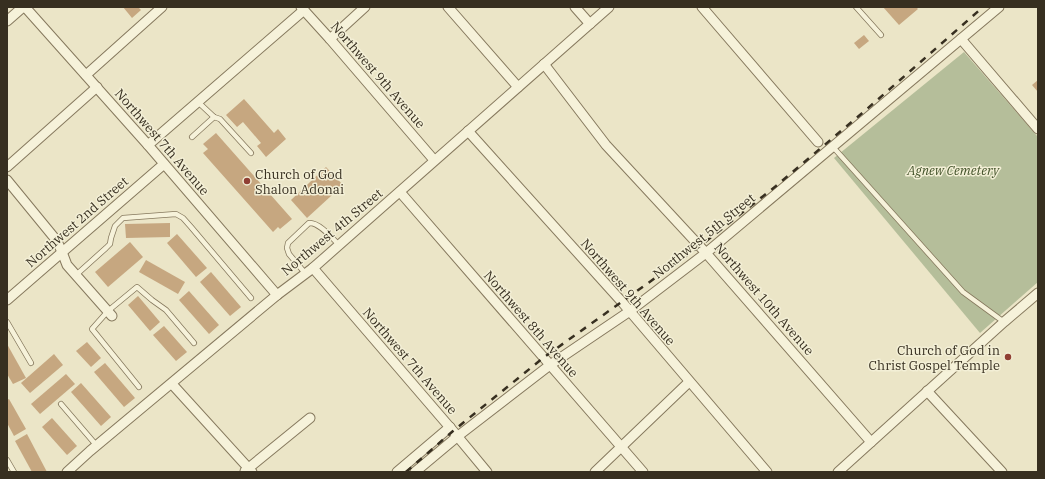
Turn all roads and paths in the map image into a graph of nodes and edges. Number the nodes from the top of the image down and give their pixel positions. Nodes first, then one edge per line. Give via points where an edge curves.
1 (24, 7) edge
2 (162, 7) edge
3 (365, 7) edge
4 (448, 7) edge
5 (576, 7) edge
6 (609, 7) edge
7 (702, 7) edge
8 (856, 7) edge
9 (999, 7) edge
10 (302, 8) edge
11 (7, 21) edge
12 (590, 24) junction
13 (881, 35) dead end
14 (330, 39) junction
15 (961, 39) junction
16 (544, 64) junction
17 (86, 75) junction
18 (97, 87) junction
19 (518, 87) junction
20 (198, 102) junction
21 (214, 117) junction
22 (1038, 129) edge
23 (468, 131) junction
24 (192, 138) dead end
25 (818, 142) dead end
26 (148, 145) junction
27 (833, 147) junction
28 (251, 153) dead end
29 (434, 160) junction
30 (164, 164) junction
31 (7, 167) edge
32 (7, 180) edge
33 (400, 192) junction
34 (339, 245) junction
35 (62, 252) junction
36 (706, 253) junction
37 (309, 271) junction
38 (76, 275) junction
39 (1038, 294) edge
40 (277, 295) junction
41 (251, 298) dead end
42 (7, 300) edge
43 (630, 311) junction
44 (110, 314) junction
45 (7, 322) edge
46 (1004, 322) junction
47 (194, 343) dead end
48 (31, 363) dead end
49 (550, 365) junction
50 (689, 382) junction
51 (172, 384) junction
52 (140, 386) dead end
53 (927, 391) junction
54 (61, 404) dead end
55 (310, 418) dead end
56 (450, 427) junction
57 (458, 436) junction
58 (871, 442) junction
59 (97, 446) junction
60 (621, 447) junction
61 (7, 460) edge
62 (248, 471) edge
63 (14, 472) edge
64 (67, 472) edge
65 (397, 472) edge
66 (415, 472) edge
67 (487, 472) edge
68 (595, 472) edge
69 (643, 472) edge
70 (767, 472) edge
71 (838, 472) edge
72 (1002, 472) edge

1 - 11 street
1 - 17 street, Northwest 7th Avenue
2 - 17 street
3 - 14 street
4 - 19 street
5 - 12 street
6 - 12 street, Northwest 4th Street
7 - 25 street
8 - 13 lane
9 - 15 street, Northwest 5th Street
10 - 14 street, Northwest 9th Avenue
10 - 20 street
12 - 16 street, Northwest 4th Street
14 - 29 street, Northwest 9th Avenue
15 - 22 street
15 - 27 street, Northwest 5th Street
16 - 19 street, Northwest 4th Street
16 - 36 street, Northwest 10th Avenue via 606,145
17 - 18 street, Northwest 7th Avenue
18 - 26 street, Northwest 7th Avenue
18 - 31 street
19 - 23 street, Northwest 4th Street
20 - 21 lane
20 - 26 street
21 - 24 lane
21 - 28 lane via 220,119
23 - 29 street, Northwest 4th Street
23 - 43 street, Northwest 9th Avenue
26 - 30 street, Northwest 7th Avenue
27 - 36 street, Northwest 5th Street
27 - 46 lane via 963,292
29 - 33 street, Northwest 4th Street
30 - 35 street, Northwest 2nd Street
30 - 40 street, Northwest 7th Avenue
32 - 35 street via 57,241
33 - 34 street, Northwest 4th Street
33 - 49 street, Northwest 8th Avenue
34 - 37 street, Northwest 4th Street
34 - 37 lane via 318,225 309,223 288,243 287,248 289,254
35 - 38 street via 67,265
35 - 42 street, Northwest 2nd Street
36 - 43 street, Northwest 5th Street
36 - 58 street, Northwest 10th Avenue
37 - 40 street, Northwest 4th Street
37 - 56 street, Northwest 7th Avenue
38 - 41 lane via 110,244 115,226 124,218 176,214 183,218
38 - 44 street
39 - 46 street
40 - 51 street, Northwest 4th Street
43 - 49 street, Northwest 5th Street
43 - 50 street, Northwest 9th Avenue
44 - 47 lane via 137,287 166,310
44 - 52 lane via 92,329
45 - 48 lane
46 - 53 street
49 - 57 street, Northwest 5th Street
49 - 60 street, Northwest 8th Avenue
50 - 60 street
50 - 70 street, Northwest 9th Avenue
51 - 59 street, Northwest 4th Street
51 - 62 street
53 - 58 street
53 - 72 street
54 - 59 lane
55 - 62 street
56 - 57 street, Northwest 7th Avenue
56 - 65 street
57 - 66 street, Northwest 5th Street
57 - 67 street, Northwest 7th Avenue
58 - 71 street
59 - 64 street, Northwest 4th Street
60 - 68 street
60 - 69 street, Northwest 8th Avenue
61 - 63 lane

